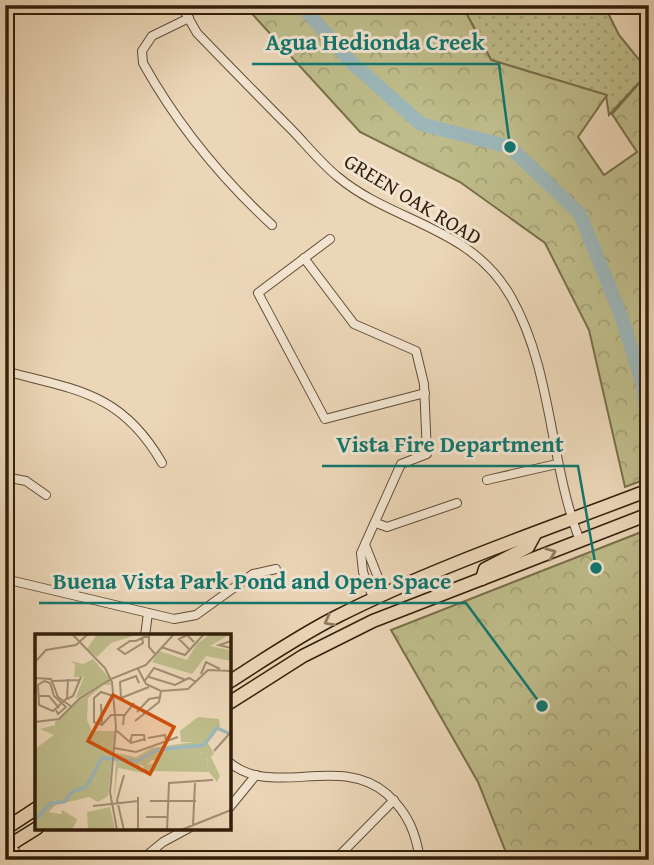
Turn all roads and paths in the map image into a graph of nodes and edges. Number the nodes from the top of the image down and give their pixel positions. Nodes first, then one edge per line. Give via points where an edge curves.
1 (181, 5) edge
2 (189, 19) junction
3 (272, 225) dead end
4 (330, 239) dead end
5 (304, 258) junction
6 (5, 371) edge
7 (425, 393) junction
8 (162, 463) dead end
9 (557, 464) junction
10 (5, 477) edge
11 (487, 480) dead end
12 (649, 490) edge
13 (46, 495) dead end
14 (457, 503) dead end
15 (649, 514) edge
16 (572, 520) junction
17 (376, 523) junction
18 (535, 534) junction
19 (580, 541) junction
20 (276, 569) dead end
21 (5, 579) edge
22 (482, 579) junction
23 (380, 598) junction
24 (148, 613) junction
25 (145, 634) edge
26 (231, 681) edge
27 (231, 702) edge
28 (231, 763) edge
29 (256, 775) junction
30 (394, 800) junction
31 (231, 806) edge
32 (35, 809) edge
33 (5, 829) edge
34 (35, 829) edge
35 (185, 830) edge
36 (8, 847) edge
37 (22, 860) edge
38 (141, 860) edge
39 (335, 860) edge
40 (420, 860) edge

1 - 2 street, GREEN OAK ROAD
2 - 3 street via 152,36 142,51 143,63 187,133
2 - 9 street, GREEN OAK ROAD via 197,33 338,177 458,242 492,271 527,326
4 - 5 street
5 - 7 street via 354,324 416,351
5 - 7 street via 258,293 325,419
6 - 8 street via 87,393 111,405 147,436
7 - 17 street via 427,454 401,464
9 - 11 street
9 - 16 street, GREEN OAK ROAD
10 - 13 street via 26,481
12 - 16 main road
14 - 17 street via 387,527
15 - 19 main road
16 - 18 main road
16 - 19 street, GREEN OAK ROAD
17 - 23 street via 366,547
18 - 22 main road via 528,547 485,569
18 - 23 main road
22 -> 19 main road
20 - 24 street via 253,574 195,615 174,619
21 - 24 street
22 - 27 main road via 338,637
23 -> 26 main road via 300,636
24 - 25 street
28 - 29 street
29 - 30 street via 360,778
29 - 31 street
30 - 39 street
30 - 40 street via 410,822
32 - 33 main road
34 - 36 main road
35 - 38 street
36 - 37 street

